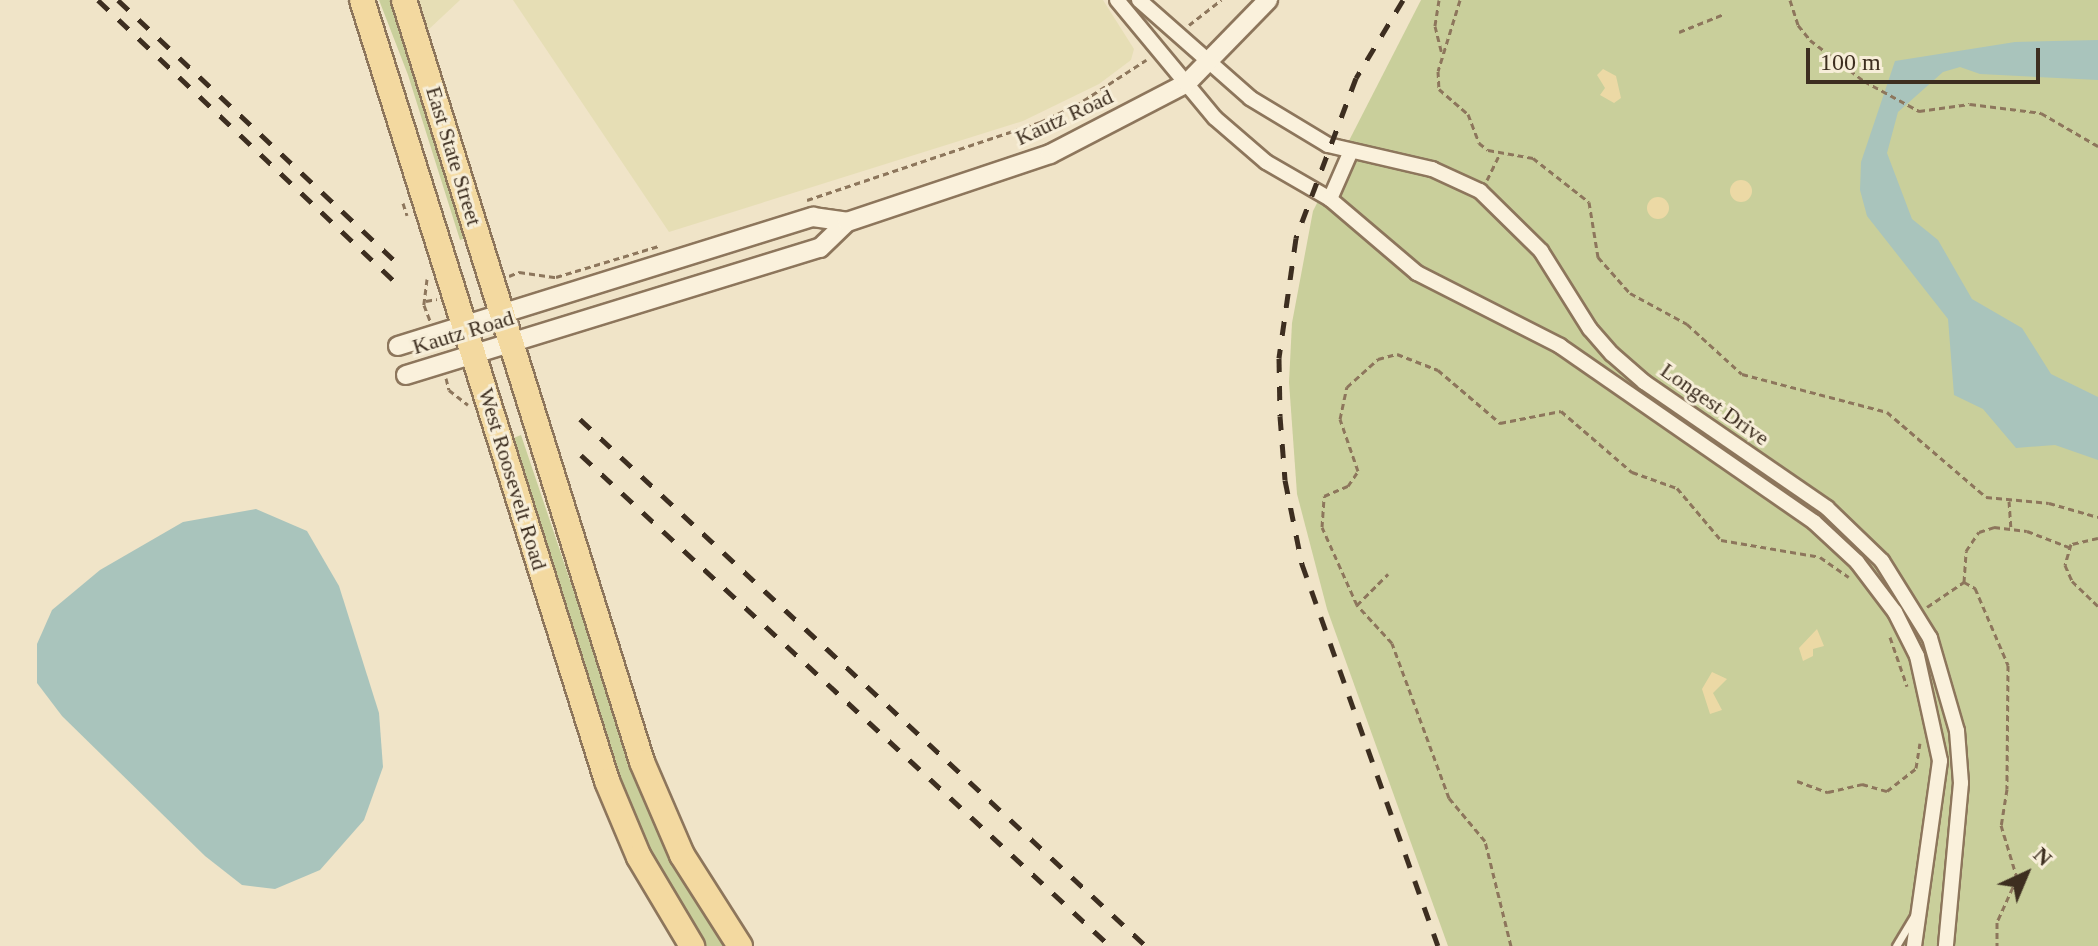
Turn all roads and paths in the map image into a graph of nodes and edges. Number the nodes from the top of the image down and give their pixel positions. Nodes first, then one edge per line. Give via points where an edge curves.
1 (362, 0) edge
2 (404, 0) edge
3 (1117, 0) edge
4 (1139, 0) edge
5 (1221, 0) edge
6 (1268, 0) edge
7 (1439, 0) edge
8 (1460, 0) edge
9 (1790, 0) edge
10 (1724, 14) dead end
11 (1189, 26) dead end
12 (1679, 32) dead end
13 (1443, 55) junction
14 (1145, 60) dead end
15 (1207, 63) junction
16 (1187, 83) junction
17 (2098, 146) edge
18 (1351, 151) junction
19 (1499, 155) junction
20 (1480, 191) junction
21 (1330, 199) junction
22 (403, 203) dead end
23 (798, 203) dead end
24 (408, 218) dead end
25 (847, 222) junction
26 (662, 245) dead end
27 (511, 275) dead end
28 (427, 277) dead end
29 (427, 303) dead end
30 (503, 313) junction
31 (465, 326) junction
32 (512, 342) junction
33 (398, 346) dead end
34 (474, 354) junction
35 (406, 375) dead end
36 (2009, 501) junction
37 (2098, 517) edge
38 (2011, 529) junction
39 (2098, 538) edge
40 (2069, 547) junction
41 (1388, 574) dead end
42 (1964, 582) junction
43 (1858, 587) dead end
44 (1357, 605) junction
45 (2098, 606) edge
46 (1917, 613) junction
47 (1900, 622) junction
48 (1909, 690) dead end
49 (1921, 729) dead end
50 (1797, 781) dead end
51 (1917, 910) junction
52 (692, 946) edge
53 (740, 946) edge
54 (1511, 946) edge
55 (1896, 946) edge
56 (1914, 946) edge
57 (1946, 946) edge
58 (1997, 946) edge

1 - 31 main road, West Roosevelt Road
2 - 30 main road, East State Street
3 - 16 street, Longest Drive
4 - 15 street, Longest Drive
5 - 11 path
6 - 15 street, Kautz Road
7 - 13 path via 1435,26
8 - 13 path
9 - 17 path via 1798,25 1810,40 1864,81 1919,111 1970,104 2041,113
10 - 12 path
13 - 19 path via 1439,89 1468,114 1479,143
14 - 23 path via 1040,122
15 - 16 street, Kautz Road
15 - 18 street, Longest Drive via 1301,130
16 - 21 street, Longest Drive via 1232,136
16 - 25 street, Kautz Road via 1050,154
18 - 20 street, Longest Drive via 1432,169
18 - 21 street
19 - 20 path
19 - 36 path via 1533,158 1589,202 1598,257 1612,277 1648,306 1687,324 1727,366 1769,385 1887,412 1970,487
20 - 46 street, Longest Drive via 1541,251 1612,354 1644,382 1827,508 1882,561
21 - 47 street, Longest Drive via 1417,273 1560,346 1814,522 1857,562
22 - 24 path
25 - 30 street, Kautz Road via 813,217
25 - 32 street, Kautz Road via 820,248
26 - 27 path via 556,277
28 - 29 path
30 - 31 street, Kautz Road
30 - 32 main road, West Roosevelt Road
31 - 33 street, Kautz Road
31 - 34 main road, West Roosevelt Road
32 - 34 street, Kautz Road
32 - 53 main road, West Roosevelt Road via 655,796 696,880
34 - 35 street, Kautz Road
34 - 52 main road, West Roosevelt Road via 607,781 639,857
36 - 37 path via 2049,503
36 - 38 path
38 - 40 path
38 - 42 path via 1994,527 1972,539
39 - 40 path via 2084,538
40 - 45 path via 2065,565 2072,581
41 - 44 path
42 - 46 path
42 - 58 path via 1982,600 2008,665 2007,789 2001,825 2017,878 1997,922
43 - 44 path via 1820,557 1721,540 1677,488 1632,472 1561,411 1500,423 1438,370 1387,354 1357,377 1342,397 1340,419 1358,471 1348,486 1324,496 1319,511
44 - 54 path via 1392,643 1449,798 1485,841
46 - 57 street, Longest Drive via 1951,700 1957,731 1961,783
47 - 48 path via 1887,630
47 - 51 street, Longest Drive via 1929,695 1940,761
49 - 50 path via 1916,768 1897,788 1852,784 1828,792
51 - 55 lane
51 - 56 street, Longest Drive

